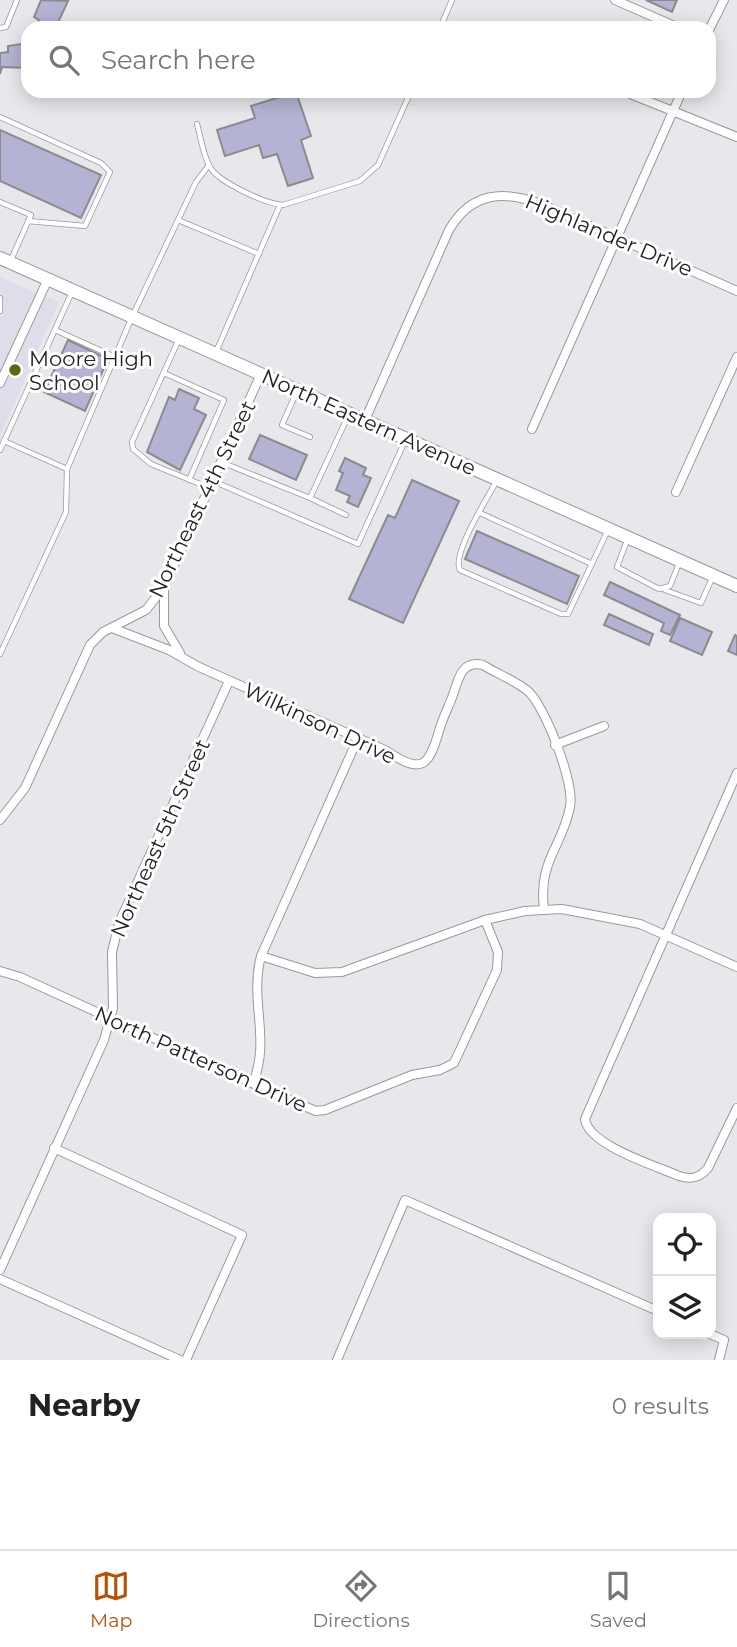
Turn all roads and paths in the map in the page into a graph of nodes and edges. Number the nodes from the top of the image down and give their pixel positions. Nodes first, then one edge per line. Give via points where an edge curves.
1 (17, 0) edge
2 (452, 0) edge
3 (615, 0) edge
4 (724, 0) edge
5 (443, 21) edge
6 (663, 21) edge
7 (714, 21) edge
8 (0, 28) edge
9 (408, 98) edge
10 (642, 98) edge
11 (679, 98) edge
12 (674, 111) junction
13 (0, 117) edge
14 (197, 124) dead end
15 (737, 136) edge
16 (209, 165) junction
17 (0, 202) edge
18 (280, 205) junction
19 (178, 220) junction
20 (28, 221) junction
21 (618, 238) junction
22 (259, 254) junction
23 (5, 260) edge
24 (48, 279) junction
25 (73, 290) junction
26 (737, 291) edge
27 (0, 298) edge
28 (0, 311) edge
29 (132, 317) junction
30 (55, 330) junction
31 (179, 338) junction
32 (215, 354) junction
33 (115, 357) junction
34 (737, 357) edge
35 (163, 373) junction
36 (261, 374) junction
37 (0, 383) edge
38 (297, 390) junction
39 (349, 413) junction
40 (365, 420) junction
41 (532, 429) dead end
42 (310, 437) dead end
43 (406, 438) junction
44 (4, 441) junction
45 (0, 450) edge
46 (221, 462) junction
47 (67, 469) junction
48 (498, 479) junction
49 (189, 480) junction
50 (211, 484) junction
51 (676, 492) dead end
52 (310, 498) junction
53 (480, 513) junction
54 (345, 515) dead end
55 (609, 528) junction
56 (628, 537) junction
57 (681, 561) junction
58 (592, 564) junction
59 (714, 575) junction
60 (737, 586) edge
61 (164, 587) junction
62 (664, 590) junction
63 (112, 628) junction
64 (0, 654) edge
65 (184, 657) junction
66 (229, 681) junction
67 (604, 726) dead end
68 (358, 738) junction
69 (555, 746) junction
70 (737, 773) edge
71 (0, 820) edge
72 (544, 909) junction
73 (485, 920) junction
74 (665, 934) junction
75 (261, 956) junction
76 (737, 967) edge
77 (0, 971) edge
78 (110, 1018) junction
79 (253, 1083) junction
80 (737, 1108) edge
81 (54, 1148) junction
82 (0, 1270) edge
83 (0, 1279) edge
84 (653, 1309) edge
85 (716, 1337) edge
86 (180, 1360) edge
87 (186, 1360) edge
88 (337, 1360) edge
89 (719, 1360) edge

1 - 8 lane via 6,27
2 - 5 lane
3 - 6 street
4 - 7 street
9 - 18 lane via 371,174
10 - 12 street
11 - 12 street
12 - 15 street
12 - 21 street
13 - 20 lane via 101,163 110,172 85,226
14 - 16 lane
16 - 18 lane via 216,176
16 - 19 lane
17 - 20 lane via 30,215
18 - 22 lane
19 - 22 lane
19 - 29 lane
20 - 23 lane
21 - 26 street, Highlander Drive
21 - 40 street, Highlander Drive via 524,197 496,194 469,205 449,230
21 - 41 street
22 - 32 lane
23 - 24 main road, North Eastern Avenue
24 - 25 main road, North Eastern Avenue
24 - 37 street
25 - 29 main road, North Eastern Avenue
25 - 30 lane
27 - 28 lane
29 - 31 main road, North Eastern Avenue
29 - 33 lane
30 - 33 lane
30 - 44 lane
31 - 32 main road, North Eastern Avenue
31 - 35 lane
32 - 36 main road, North Eastern Avenue
33 - 47 lane
34 - 51 street
35 - 49 lane via 132,442 133,449 151,464
35 - 49 lane via 225,400
36 - 38 main road, North Eastern Avenue
36 - 46 street, Northeast 4th Street
38 - 39 main road, North Eastern Avenue
38 - 42 lane via 282,425
39 - 40 main road, North Eastern Avenue
39 - 52 lane
40 - 43 main road, North Eastern Avenue
43 - 48 main road, North Eastern Avenue
43 - 50 lane via 358,544
44 - 45 lane
44 - 47 lane
46 - 50 street, Northeast 4th Street
46 - 52 lane
47 - 64 lane via 66,512
48 - 53 lane
48 - 55 main road, North Eastern Avenue
49 - 50 lane
50 - 61 street, Northeast 4th Street
52 - 54 lane
53 - 58 lane
53 - 58 lane via 458,560 460,570 565,614 572,612
55 - 56 main road, North Eastern Avenue
55 - 58 lane
56 - 57 main road, North Eastern Avenue
56 - 62 lane via 617,567
57 - 59 main road, North Eastern Avenue
57 - 62 lane
59 - 60 main road, North Eastern Avenue
59 - 62 lane via 701,603
61 - 63 street, Northeast 4th Street via 146,610
61 - 65 street via 164,626
63 - 65 street, Wilkinson Drive
63 - 71 street, Northeast 4th Street via 90,645 25,788
65 - 66 street, Wilkinson Drive
66 - 68 street, Wilkinson Drive
66 - 78 street, Northeast 5th Street via 119,923 112,952
67 - 69 street
68 - 69 street, Wilkinson Drive via 408,764 426,760 435,750 458,677 476,663 532,695
68 - 75 street
69 - 72 street, Wilkinson Drive via 568,780 570,802 543,875
70 - 74 street
72 - 73 street
72 - 74 street via 609,916
73 - 75 street via 349,971 315,973
73 - 79 street, North Patterson Drive via 498,952 497,970 454,1063 325,1110 309,1108
74 - 76 street
74 - 80 street via 587,1110 586,1126 604,1143 691,1178 704,1174
75 - 79 street via 256,982 262,1054
77 - 78 street, North Patterson Drive
78 - 79 street, North Patterson Drive
78 - 81 street, Northeast 5th Street
81 - 82 street, Northeast 5th Street
81 - 87 street via 243,1235
83 - 86 street
84 - 88 street via 405,1200
85 - 89 street via 724,1340

